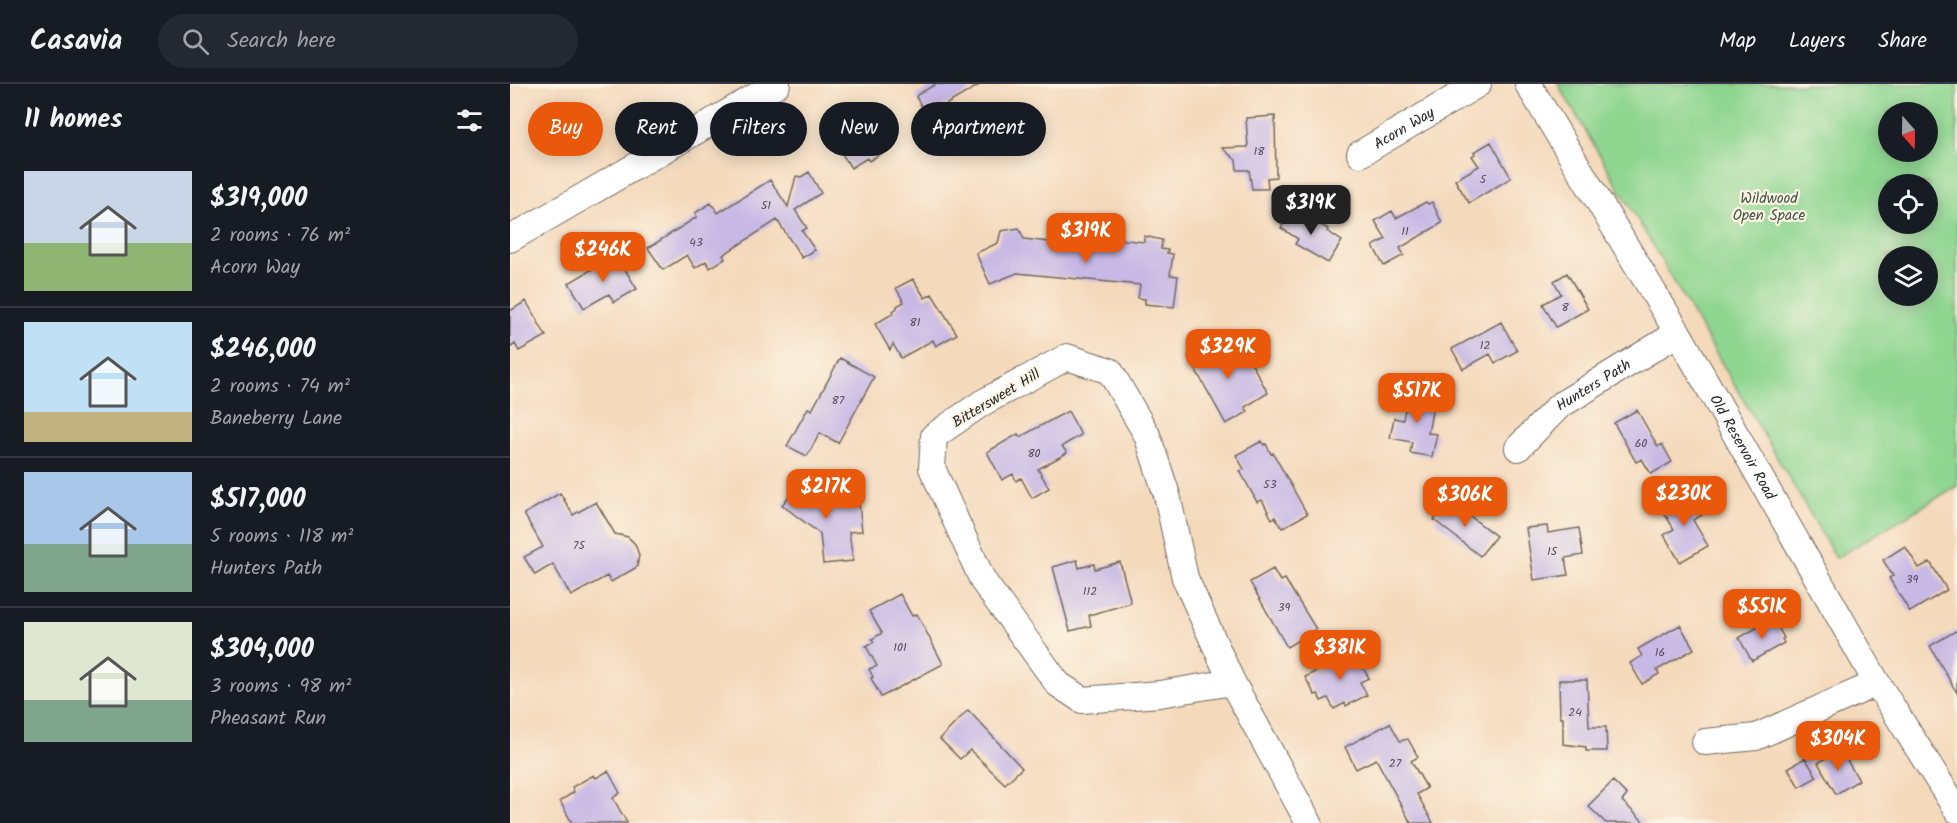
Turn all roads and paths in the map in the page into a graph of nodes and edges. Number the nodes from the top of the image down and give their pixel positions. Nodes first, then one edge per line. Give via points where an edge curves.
1 (777, 84) edge
2 (1478, 84) edge
3 (1528, 84) edge
4 (1359, 154) dead end
5 (510, 239) edge
6 (1678, 333) junction
7 (1518, 448) dead end
8 (1232, 682) junction
9 (1877, 683) junction
10 (1705, 742) dead end
11 (1957, 810) edge
12 (1310, 823) edge

1 - 5 street
2 - 4 street, Acorn Way
3 - 6 street, Old Reservoir Road
6 - 7 street, Hunters Path via 1559,406
6 - 9 street, Old Reservoir Road
8 - 8 street, Bittersweet Hill via 1185,578 1167,495 1147,435 1110,371 1067,357 982,403 934,436 932,468 983,581 1058,684 1082,700 1160,694
8 - 12 street, Bittersweet Hill
9 - 10 street via 1756,737
9 - 11 street, Old Reservoir Road

